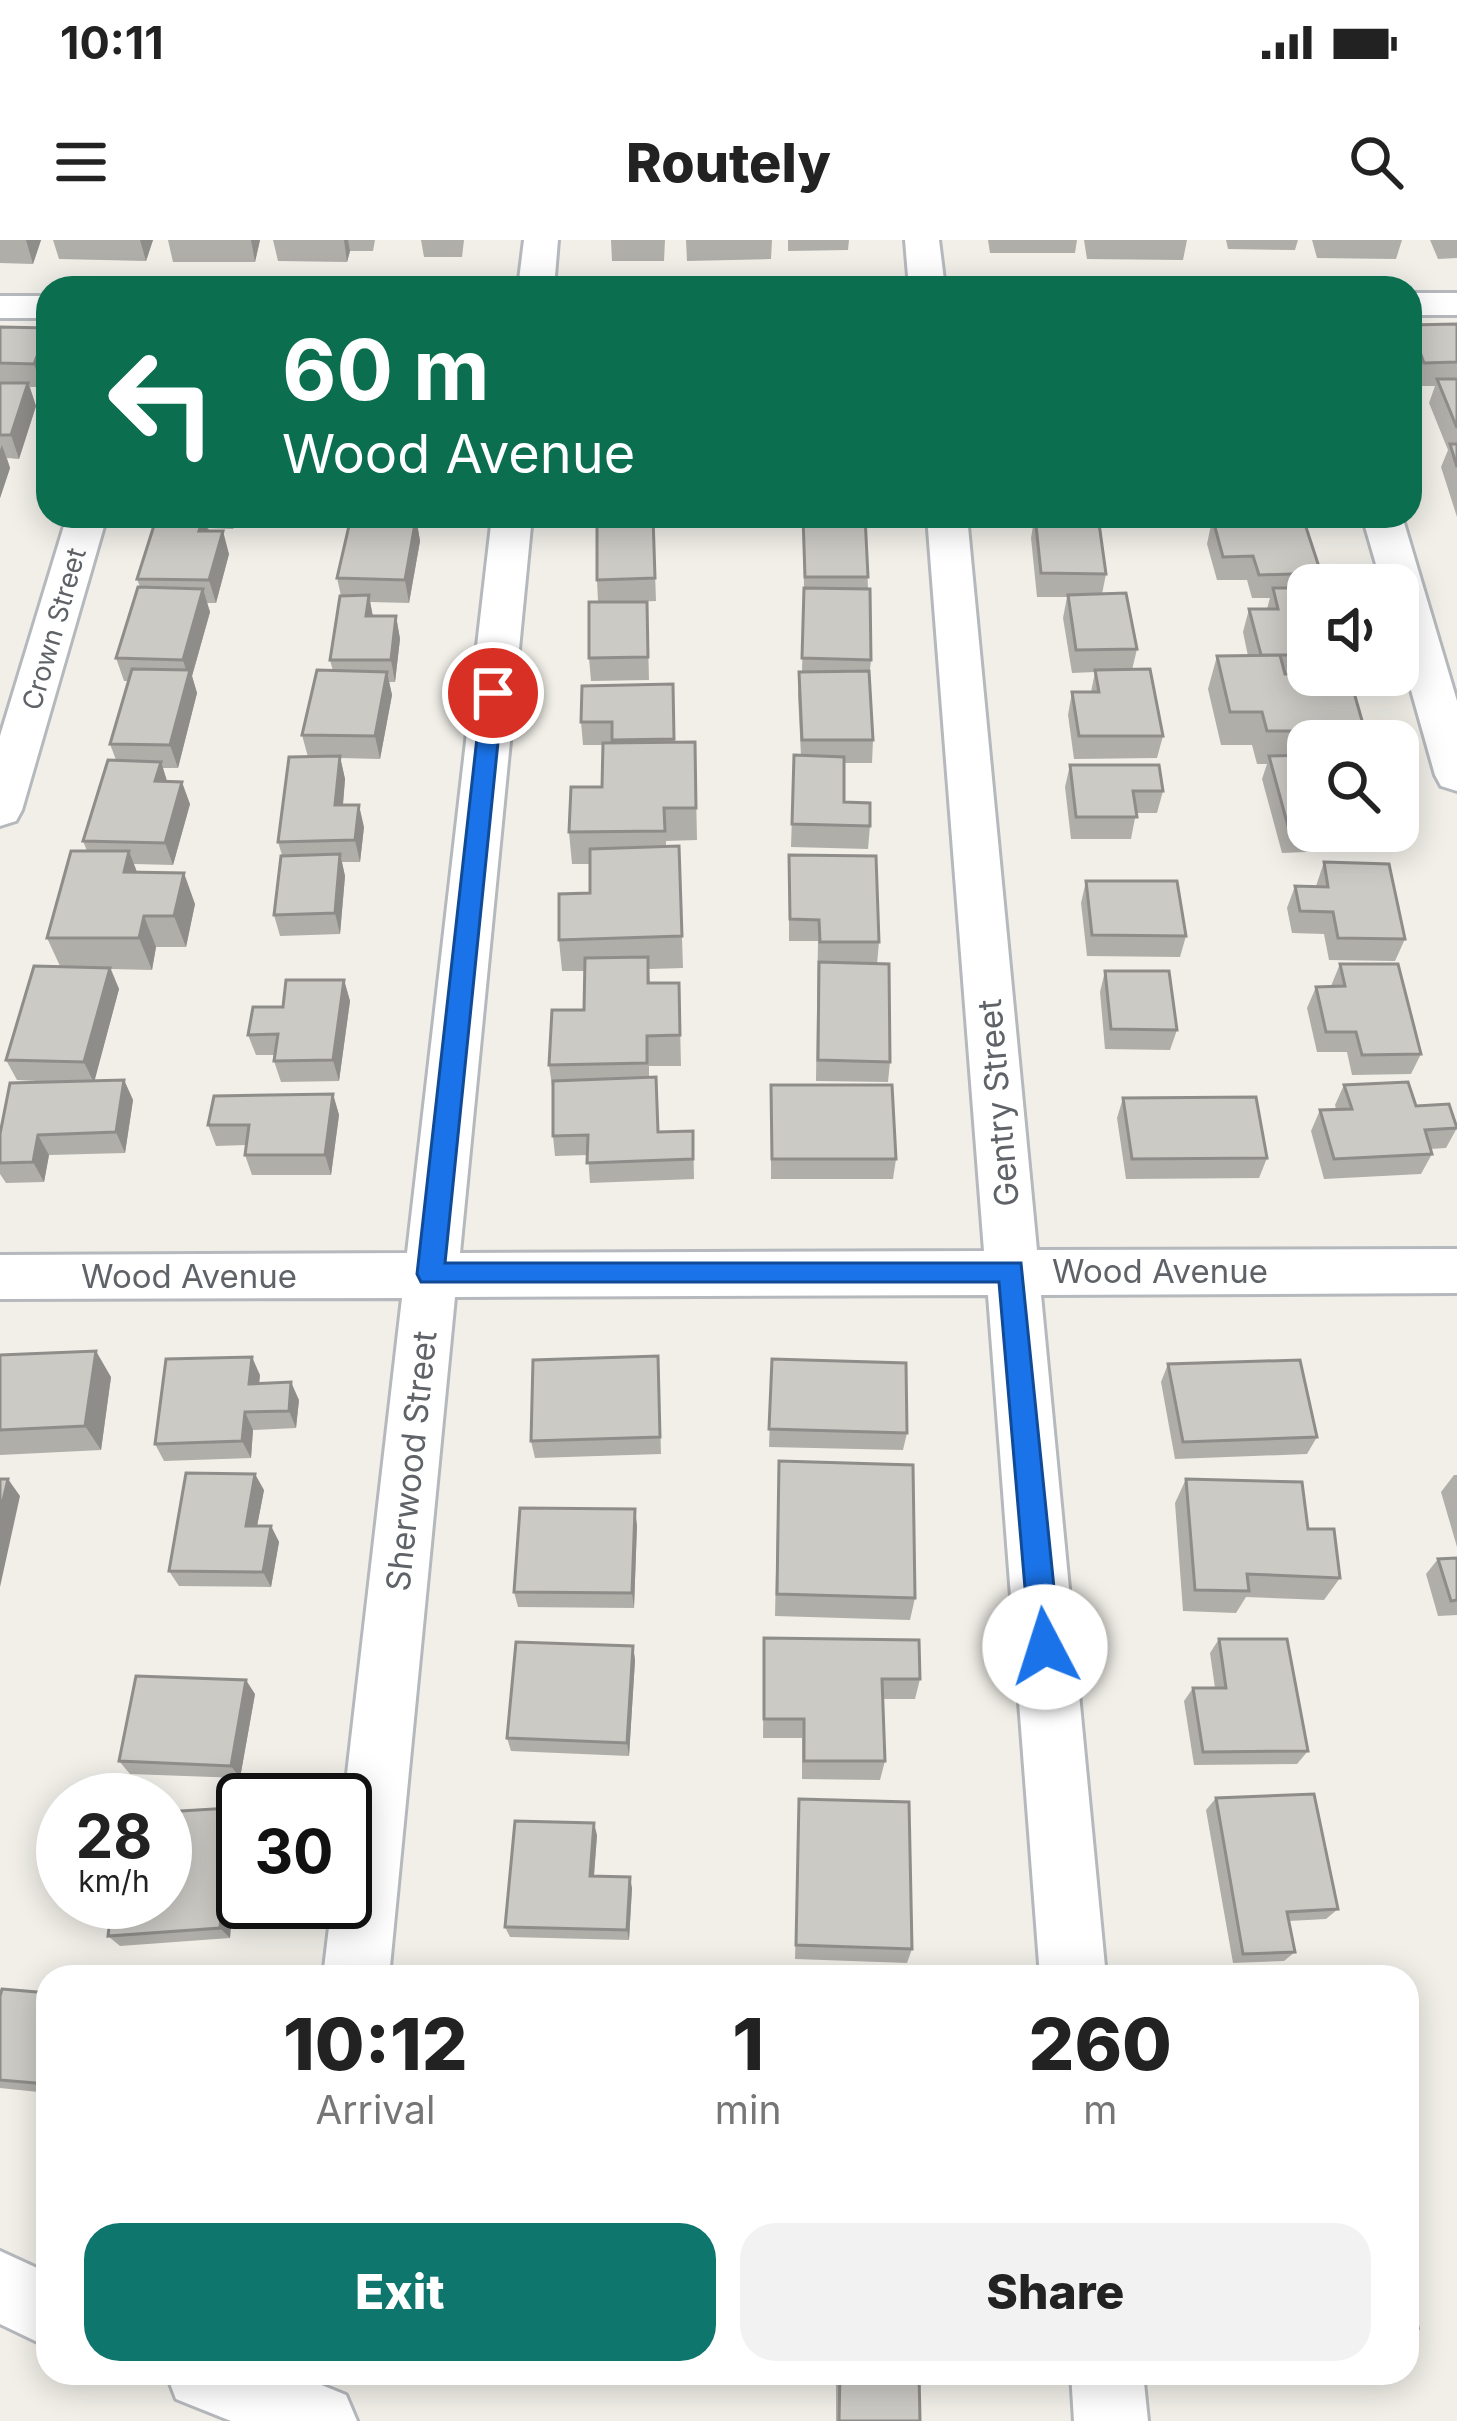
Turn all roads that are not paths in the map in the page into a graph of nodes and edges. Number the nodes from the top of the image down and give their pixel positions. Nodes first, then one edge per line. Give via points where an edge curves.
1 (542, 240) edge
2 (922, 240) edge
3 (538, 276) edge
4 (926, 276) edge
5 (1422, 304) edge
6 (1457, 304) edge
7 (0, 307) edge
8 (36, 307) edge
9 (83, 528) edge
10 (511, 528) edge
11 (948, 528) edge
12 (1385, 528) edge
13 (1457, 775) edge
14 (0, 810) edge
15 (1012, 1270) junction
16 (1457, 1270) edge
17 (430, 1274) junction
18 (0, 1277) edge
19 (357, 1965) edge
20 (1072, 1965) edge
21 (0, 2286) edge
22 (36, 2305) edge
23 (246, 2385) edge
24 (1108, 2385) edge
25 (315, 2404) edge
26 (1112, 2421) edge

1 - 3 street
2 - 4 street
5 - 6 street
7 - 8 street
9 - 14 street, Crown Street
10 - 17 street, Sherwood Street
11 - 15 street, Gentry Street
12 - 13 street
15 - 16 street, Wood Avenue
15 - 17 street, Wood Avenue
15 - 20 street, Gentry Street
17 - 18 street, Wood Avenue
17 - 19 street, Sherwood Street
21 - 22 street
23 - 25 street
24 - 26 street

